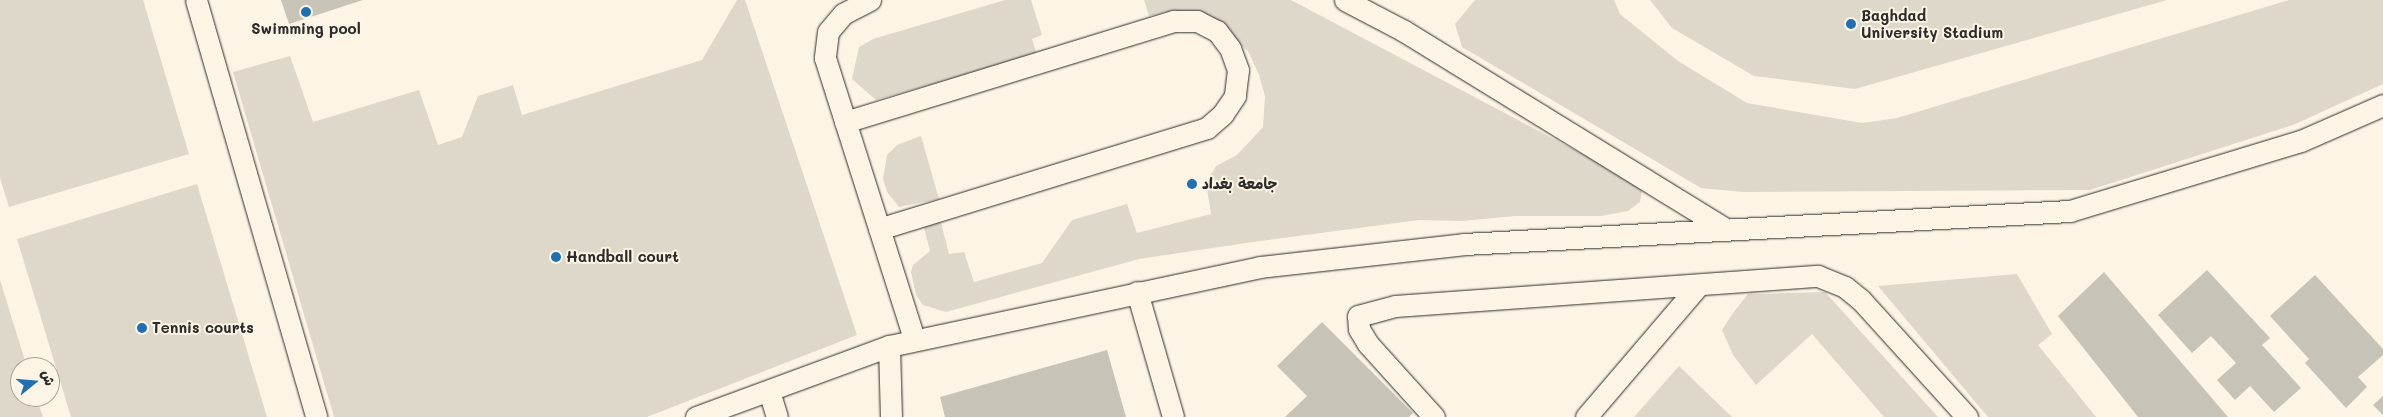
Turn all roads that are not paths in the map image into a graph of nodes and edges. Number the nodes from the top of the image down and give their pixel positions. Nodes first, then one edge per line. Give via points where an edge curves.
1 (196, 0) edge
2 (870, 0) edge
3 (1345, 0) edge
4 (2383, 105) edge
5 (845, 122) junction
6 (879, 229) junction
7 (1726, 229) junction
8 (1698, 286) junction
9 (1137, 292) junction
10 (914, 339) junction
11 (889, 346) junction
12 (769, 391) junction
13 (316, 417) edge
14 (696, 417) edge
15 (777, 417) edge
16 (890, 417) edge
17 (1173, 417) edge
18 (1434, 417) edge
19 (1586, 417) edge
20 (1967, 417) edge

1 - 13 lane
2 - 5 lane via 843,14 828,32 825,58
3 - 7 lane via 1404,31
4 - 7 lane via 2301,141 2070,211
5 - 6 lane
5 - 6 lane via 1174,21 1197,21 1217,31 1230,48 1238,70 1235,96 1208,128
6 - 10 lane
7 - 9 lane via 1464,244 1260,267
8 - 18 lane via 1395,306 1358,316 1368,344
8 - 19 lane
8 - 20 lane via 1818,276 1845,287 1861,300
9 - 10 lane
9 - 17 lane
10 - 11 lane
11 - 12 lane
11 - 16 lane
12 - 14 lane
12 - 15 lane

